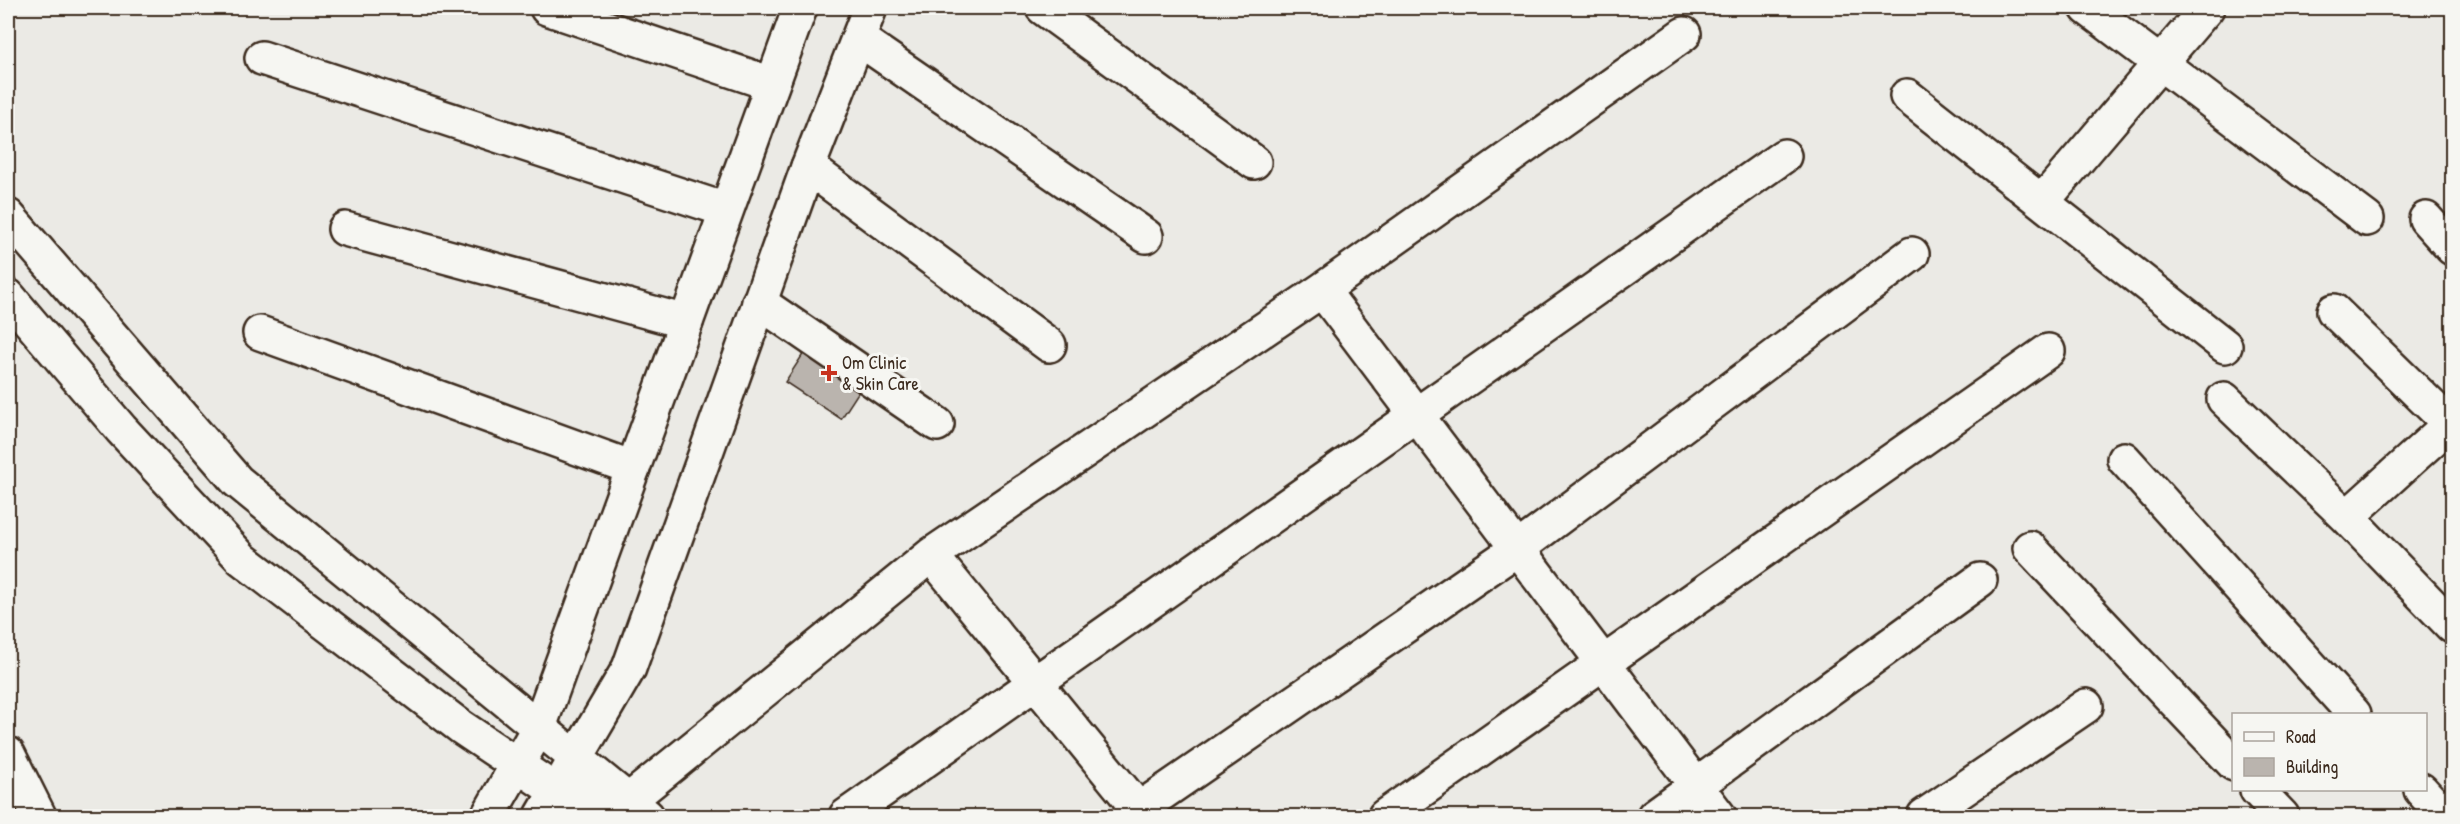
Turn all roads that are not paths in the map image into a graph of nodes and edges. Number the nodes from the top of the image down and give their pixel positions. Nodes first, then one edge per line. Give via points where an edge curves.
1 (547, 8) edge
2 (800, 8) edge
3 (870, 8) edge
4 (1043, 8) edge
5 (2087, 8) edge
6 (2207, 8) edge
7 (1684, 34) dead end
8 (859, 39) junction
9 (262, 58) dead end
10 (2160, 62) junction
11 (772, 84) junction
12 (1907, 96) dead end
13 (1784, 156) dead end
14 (1254, 162) dead end
15 (808, 167) junction
16 (2042, 202) junction
17 (726, 210) junction
18 (8, 216) edge
19 (2367, 219) dead end
20 (2426, 219) dead end
21 (345, 230) dead end
22 (1146, 236) dead end
23 (2452, 248) edge
24 (1912, 254) dead end
25 (1322, 290) junction
26 (8, 296) edge
27 (759, 302) junction
28 (2334, 311) dead end
29 (686, 322) junction
30 (260, 333) dead end
31 (1049, 345) dead end
32 (2225, 346) dead end
33 (2048, 351) dead end
34 (2224, 399) dead end
35 (1415, 414) junction
36 (937, 424) dead end
37 (2452, 424) edge
38 (2124, 459) dead end
39 (633, 468) junction
40 (2347, 517) junction
41 (2030, 548) dead end
42 (1517, 549) junction
43 (931, 555) junction
44 (1980, 580) dead end
45 (2452, 626) edge
46 (1604, 664) junction
47 (1036, 682) junction
48 (2086, 706) dead end
49 (2353, 713) edge
50 (539, 727) junction
51 (8, 754) edge
52 (576, 758) junction
53 (2232, 762) edge
54 (517, 765) junction
55 (1696, 787) junction
56 (2259, 791) edge
57 (549, 804) edge
58 (634, 811) edge
59 (1137, 814) edge
60 (39, 816) edge
61 (488, 816) edge
62 (846, 816) edge
63 (1385, 816) edge
64 (1654, 816) edge
65 (1719, 816) edge
66 (1924, 816) edge
67 (2282, 816) edge

1 - 11 street
2 - 11 street
3 - 8 street
4 - 14 street
5 - 10 street
6 - 10 street
7 - 25 street
8 - 15 street
8 - 22 street
9 - 17 street
10 - 16 street
10 - 19 street
11 - 17 street
12 - 16 street
13 - 35 street
15 - 27 street
15 - 31 street
16 - 32 street
17 - 29 street
18 - 50 street via 237,481
20 - 23 street
21 - 29 street
24 - 42 street
25 - 35 street
25 - 43 street
26 - 54 street via 121,429 242,559 461,727
27 - 36 street
27 - 52 street via 629,668
28 - 37 street
29 - 39 street
30 - 39 street
33 - 46 street
34 - 40 street
35 - 42 street
35 - 47 street
37 - 40 street
38 - 49 street
39 - 50 street
40 - 45 street
41 - 53 street
42 - 46 street
42 - 59 street
43 - 47 street
43 - 58 street
44 - 55 street
46 - 55 street
46 - 63 street
47 - 59 street
47 - 62 street
48 - 66 street
50 - 52 street
50 - 54 street
51 - 60 street
52 - 57 street
52 - 58 street
54 - 57 street
54 - 61 street
55 - 64 street
55 - 65 street
56 - 67 street
57 - 58 street

